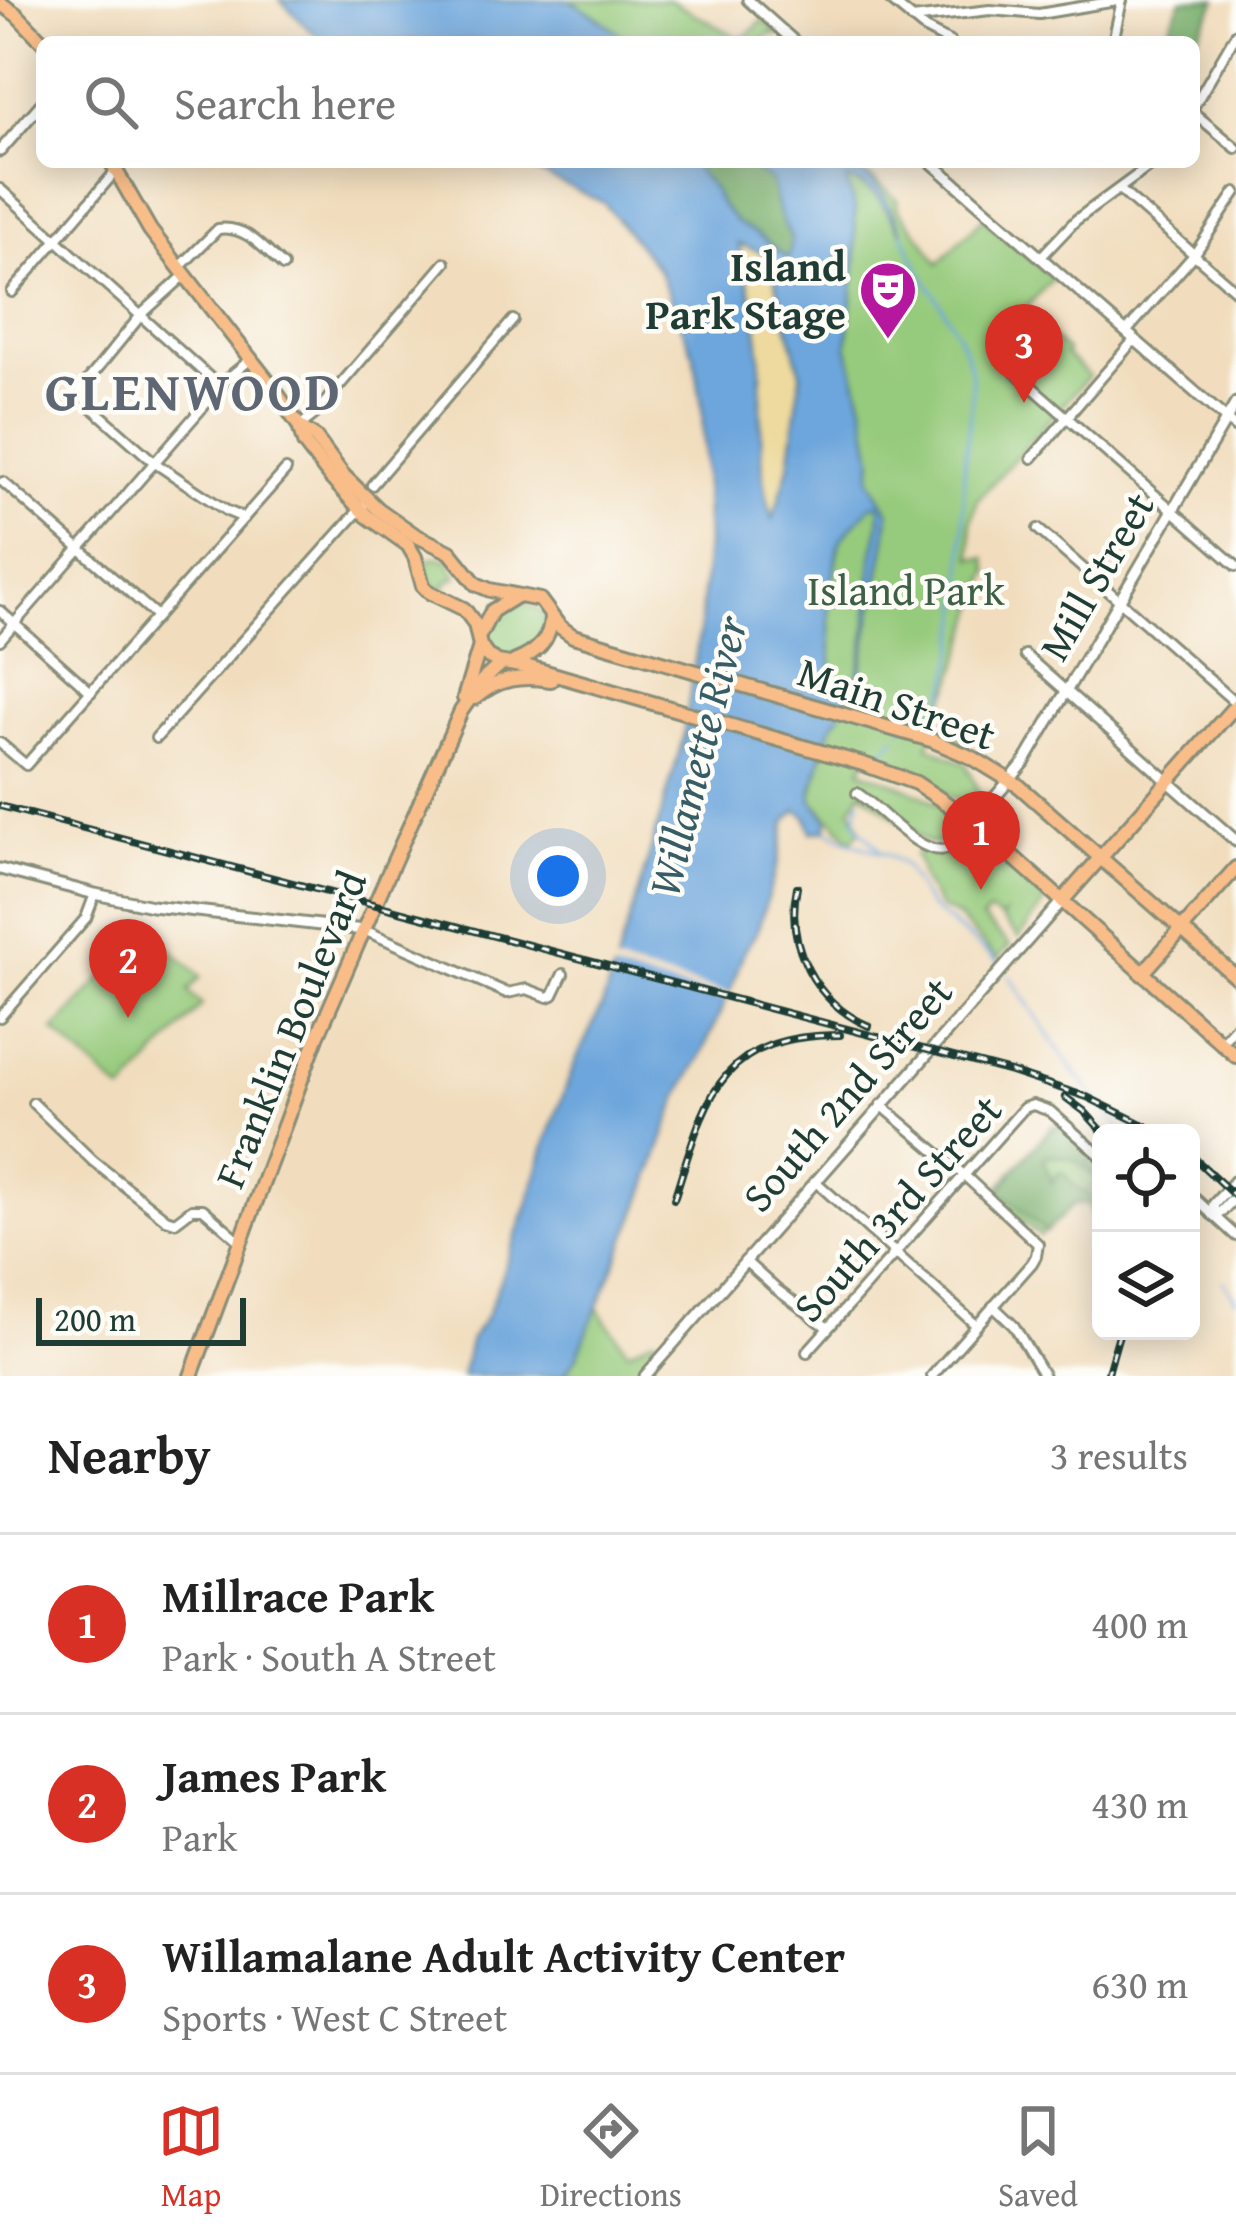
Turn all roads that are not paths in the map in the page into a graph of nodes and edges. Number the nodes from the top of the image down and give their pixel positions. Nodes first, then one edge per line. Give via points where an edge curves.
1 (748, 0) edge
2 (890, 0) edge
3 (1122, 0) edge
4 (0, 3) edge
5 (912, 19) junction
6 (1236, 34) edge
7 (38, 36) edge
8 (788, 36) edge
9 (940, 36) edge
10 (1114, 36) edge
11 (1200, 99) edge
12 (36, 110) edge
13 (1200, 115) edge
14 (1236, 148) edge
15 (0, 151) edge
16 (112, 168) edge
17 (115, 168) edge
18 (938, 168) edge
19 (1147, 168) edge
20 (0, 189) edge
21 (1119, 189) junction
22 (1236, 192) edge
23 (58, 240) junction
24 (1194, 255) junction
25 (1040, 258) junction
26 (445, 262) dead end
27 (283, 266) dead end
28 (182, 271) junction
29 (1236, 291) edge
30 (12, 292) dead end
31 (142, 314) junction
32 (513, 320) dead end
33 (1130, 336) junction
34 (251, 359) junction
35 (1015, 372) dead end
36 (220, 387) junction
37 (1236, 403) edge
38 (1066, 418) junction
39 (1226, 419) junction
40 (299, 426) junction
41 (1236, 428) edge
42 (1032, 458) dead end
43 (155, 464) junction
44 (286, 470) dead end
45 (3, 482) dead end
46 (366, 498) junction
47 (1173, 510) junction
48 (244, 518) junction
49 (1038, 529) dead end
50 (440, 548) junction
51 (80, 550) junction
52 (418, 565) junction
53 (1236, 566) edge
54 (463, 570) junction
55 (519, 594) junction
56 (440, 596) junction
57 (1120, 601) junction
58 (0, 611) edge
59 (551, 615) junction
60 (157, 616) junction
61 (14, 623) junction
62 (0, 640) edge
63 (479, 642) junction
64 (1024, 655) dead end
65 (505, 663) junction
66 (591, 685) junction
67 (91, 692) junction
68 (1067, 692) junction
69 (1236, 704) edge
70 (461, 711) junction
71 (156, 738) dead end
72 (0, 743) edge
73 (1012, 781) junction
74 (1169, 781) junction
75 (857, 793) dead end
76 (979, 816) junction
77 (1236, 841) edge
78 (1100, 857) junction
79 (1236, 868) edge
80 (0, 869) edge
81 (95, 894) junction
82 (1063, 900) junction
83 (1182, 929) junction
84 (364, 930) junction
85 (563, 974) dead end
86 (1142, 974) junction
87 (1236, 976) edge
88 (0, 1017) edge
89 (1236, 1026) edge
90 (1221, 1043) junction
91 (1236, 1055) edge
92 (33, 1103) dead end
93 (881, 1105) junction
94 (1092, 1148) edge
95 (964, 1174) junction
96 (1236, 1180) edge
97 (815, 1181) junction
98 (1236, 1196) edge
99 (1200, 1203) edge
100 (1212, 1214) junction
101 (1236, 1235) edge
102 (241, 1242) junction
103 (895, 1252) junction
104 (745, 1261) junction
105 (993, 1306) junction
106 (976, 1325) junction
107 (828, 1328) junction
108 (807, 1352) dead end
109 (191, 1376) edge
110 (645, 1376) edge
111 (932, 1376) edge
112 (1044, 1376) edge

1 - 8 street
2 - 5 street
3 - 5 street via 1039,14
3 - 10 street
4 - 7 main road
5 - 9 street
6 - 11 street
12 - 15 street
13 - 14 street
16 - 23 street
17 - 28 main road
18 - 25 street
19 - 21 street
20 - 23 street
21 - 24 street
21 - 25 street
22 - 24 street
23 - 30 street
23 - 31 street
24 - 29 street
24 - 33 street
25 - 33 street
26 - 40 street
27 - 28 street via 246,233 222,226
28 - 31 street
28 - 34 main road
31 - 36 street
31 - 43 street via 80,390
32 - 46 street
33 - 38 street
33 - 39 street
34 - 36 street
34 - 40 main road
35 - 38 street
36 - 43 street
37 - 39 street, Mill Street
38 - 42 street
38 - 47 street
39 - 41 street
39 - 47 street, Mill Street
40 - 46 main road via 304,443
43 - 48 street
43 - 51 street
44 - 48 street
45 - 51 street
46 - 50 main road
46 - 52 main road
46 - 71 street
47 - 53 street
47 - 57 street, Mill Street
48 - 60 street
49 - 57 street
50 - 52 main road
50 - 54 main road
51 - 60 street
51 - 61 street
52 - 56 main road via 422,586
54 - 55 main road via 480,586
54 - 56 main road via 457,588
55 - 59 main road via 540,600
55 - 63 main road, Franklin Boulevard via 492,611
56 - 63 main road via 464,609
57 - 68 street, Mill Street
57 - 69 street
58 - 61 street
59 - 65 main road, Franklin Boulevard via 542,644
59 - 73 main road, Main Street via 565,632 931,740
60 - 67 street
61 - 62 street
61 - 67 street
63 - 65 main road
63 - 70 main road, Franklin Boulevard
64 - 68 street
65 - 66 main road
65 - 70 main road, Franklin Boulevard
66 - 70 main road via 508,679
66 - 76 main road via 897,775
67 - 72 street via 26,766
68 - 73 street, Mill Street
68 - 74 street
69 - 74 main road, South 2nd Street
70 - 84 main road, Franklin Boulevard
73 - 76 street, Mill Street
73 - 78 main road, Main Street
74 - 77 street
74 - 78 main road, South 2nd Street
75 - 76 street via 934,850 955,844
76 - 82 main road
78 - 82 main road, South 2nd Street
78 - 83 main road, Main Street
79 - 83 main road
80 - 81 street
81 - 84 street
81 - 88 street via 86,918
82 - 86 main road
82 - 93 street, South 2nd Street
83 - 86 main road
83 - 87 main road, Main Street
84 - 85 street via 507,993 527,988 548,997
84 - 102 main road, Franklin Boulevard
86 - 90 main road
89 - 90 street
90 - 91 main road
92 - 102 street via 166,1219 203,1209
93 - 95 street
93 - 97 street, South 2nd Street
94 - 95 street, South 3rd Street via 1033,1105
95 - 103 street, South 3rd Street
95 - 105 street via 1039,1248
96 - 100 street
97 - 103 street
97 - 104 street, South 2nd Street
98 - 100 street
99 - 100 street
100 - 101 street
102 - 109 main road, Franklin Boulevard
103 - 106 street
103 - 107 street, South 3rd Street
104 - 107 street
104 - 110 street, South 2nd Street
105 - 106 street
105 - 112 street
106 - 111 street
107 - 108 street, South 3rd Street

